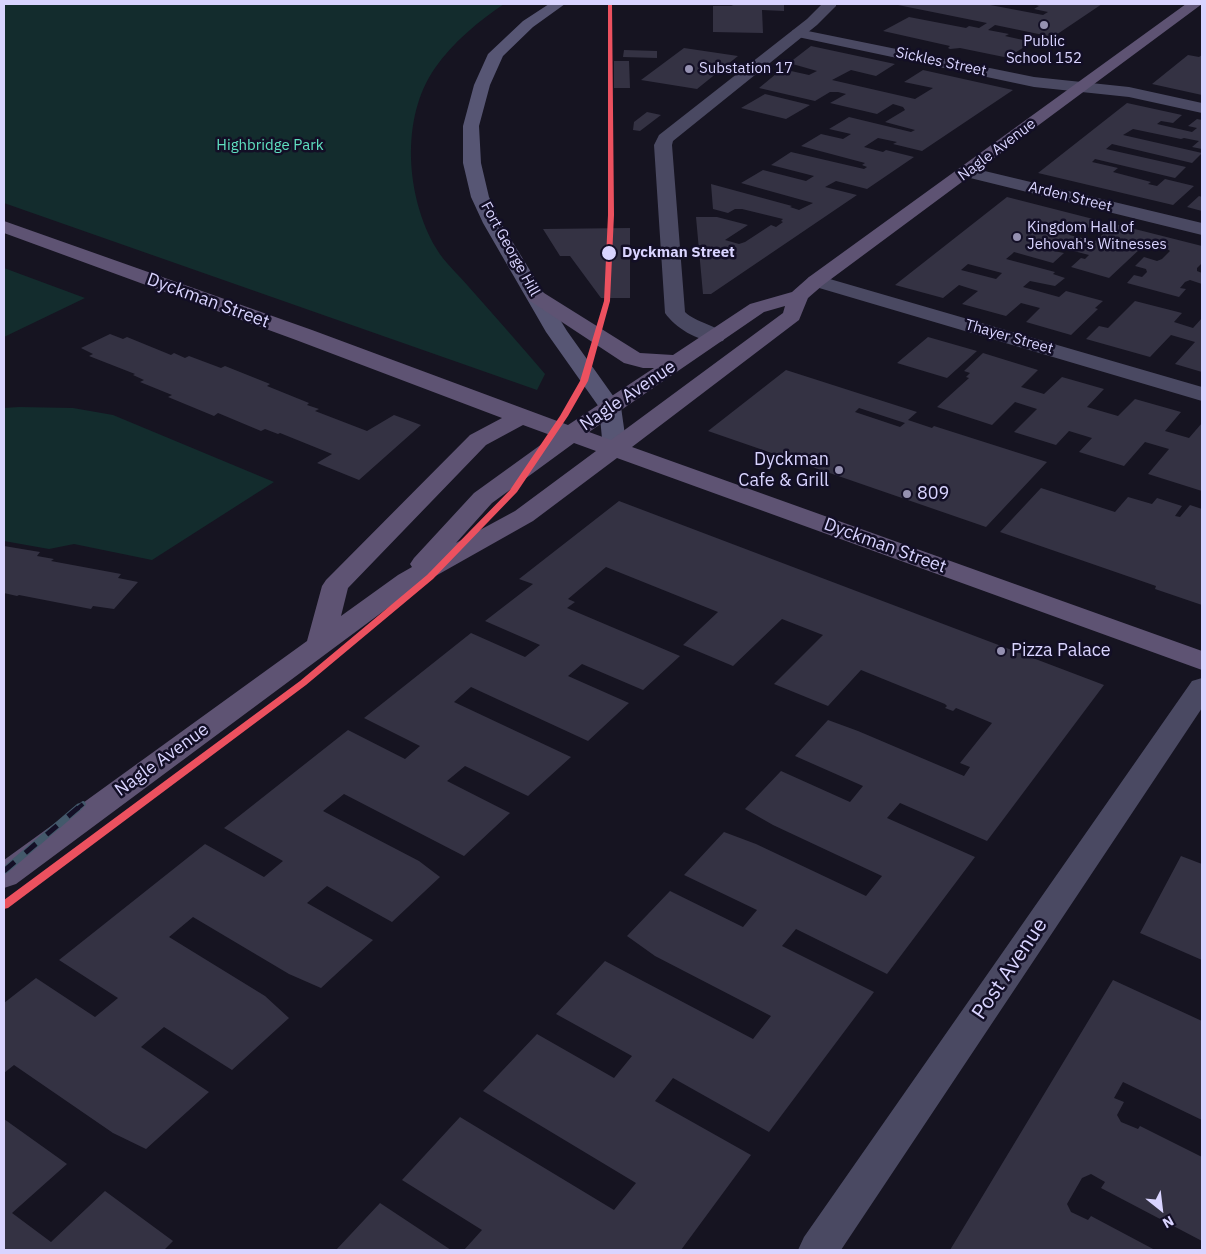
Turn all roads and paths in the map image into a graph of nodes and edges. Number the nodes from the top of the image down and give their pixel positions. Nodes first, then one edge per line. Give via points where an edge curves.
1 (558, 4) edge
2 (829, 4) edge
3 (1195, 4) edge
4 (798, 32) junction
5 (1081, 88) junction
6 (1202, 108) edge
7 (968, 172) junction
8 (4, 227) edge
9 (1202, 230) edge
10 (816, 281) junction
11 (800, 296) junction
12 (537, 297) junction
13 (716, 336) junction
14 (679, 362) junction
15 (1202, 394) edge
16 (610, 407) junction
17 (521, 418) junction
18 (571, 434) junction
19 (615, 449) junction
20 (407, 581) junction
21 (320, 644) junction
22 (1202, 661) edge
23 (1202, 687) edge
24 (4, 876) edge
25 (818, 1250) edge

1 - 12 main road, Fort George Hill via 528,24 496,54 482,85 471,126 472,163 480,197
2 - 4 street
3 - 5 main road, Nagle Avenue
4 - 5 street, Sickles Street via 1034,82
4 - 13 street via 665,139 663,145 675,313 678,319
5 - 6 street, Sickles Street via 1129,92
5 - 7 main road, Nagle Avenue
7 - 9 street, Arden Street
7 - 10 main road, Nagle Avenue
8 - 17 main road, Dyckman Street via 304,335
10 - 11 main road, Nagle Avenue
10 - 15 street, Thayer Street
11 - 13 main road, Nagle Avenue via 757,308
11 - 19 main road, Nagle Avenue via 792,316
12 - 14 main road via 632,358
12 - 16 main road, Fort George Hill via 556,332
13 - 14 main road, Nagle Avenue
14 - 16 main road, Nagle Avenue
16 - 18 main road, Nagle Avenue
16 - 19 main road, Fort George Hill
17 - 18 main road, Dyckman Street
17 - 21 main road via 478,440 335,586
18 - 19 main road, Dyckman Street
18 - 20 main road, Nagle Avenue via 483,498
19 - 20 main road, Nagle Avenue via 524,516
19 - 22 main road, Dyckman Street
20 - 21 main road, Nagle Avenue
21 - 24 main road, Nagle Avenue
23 - 25 street, Post Avenue

